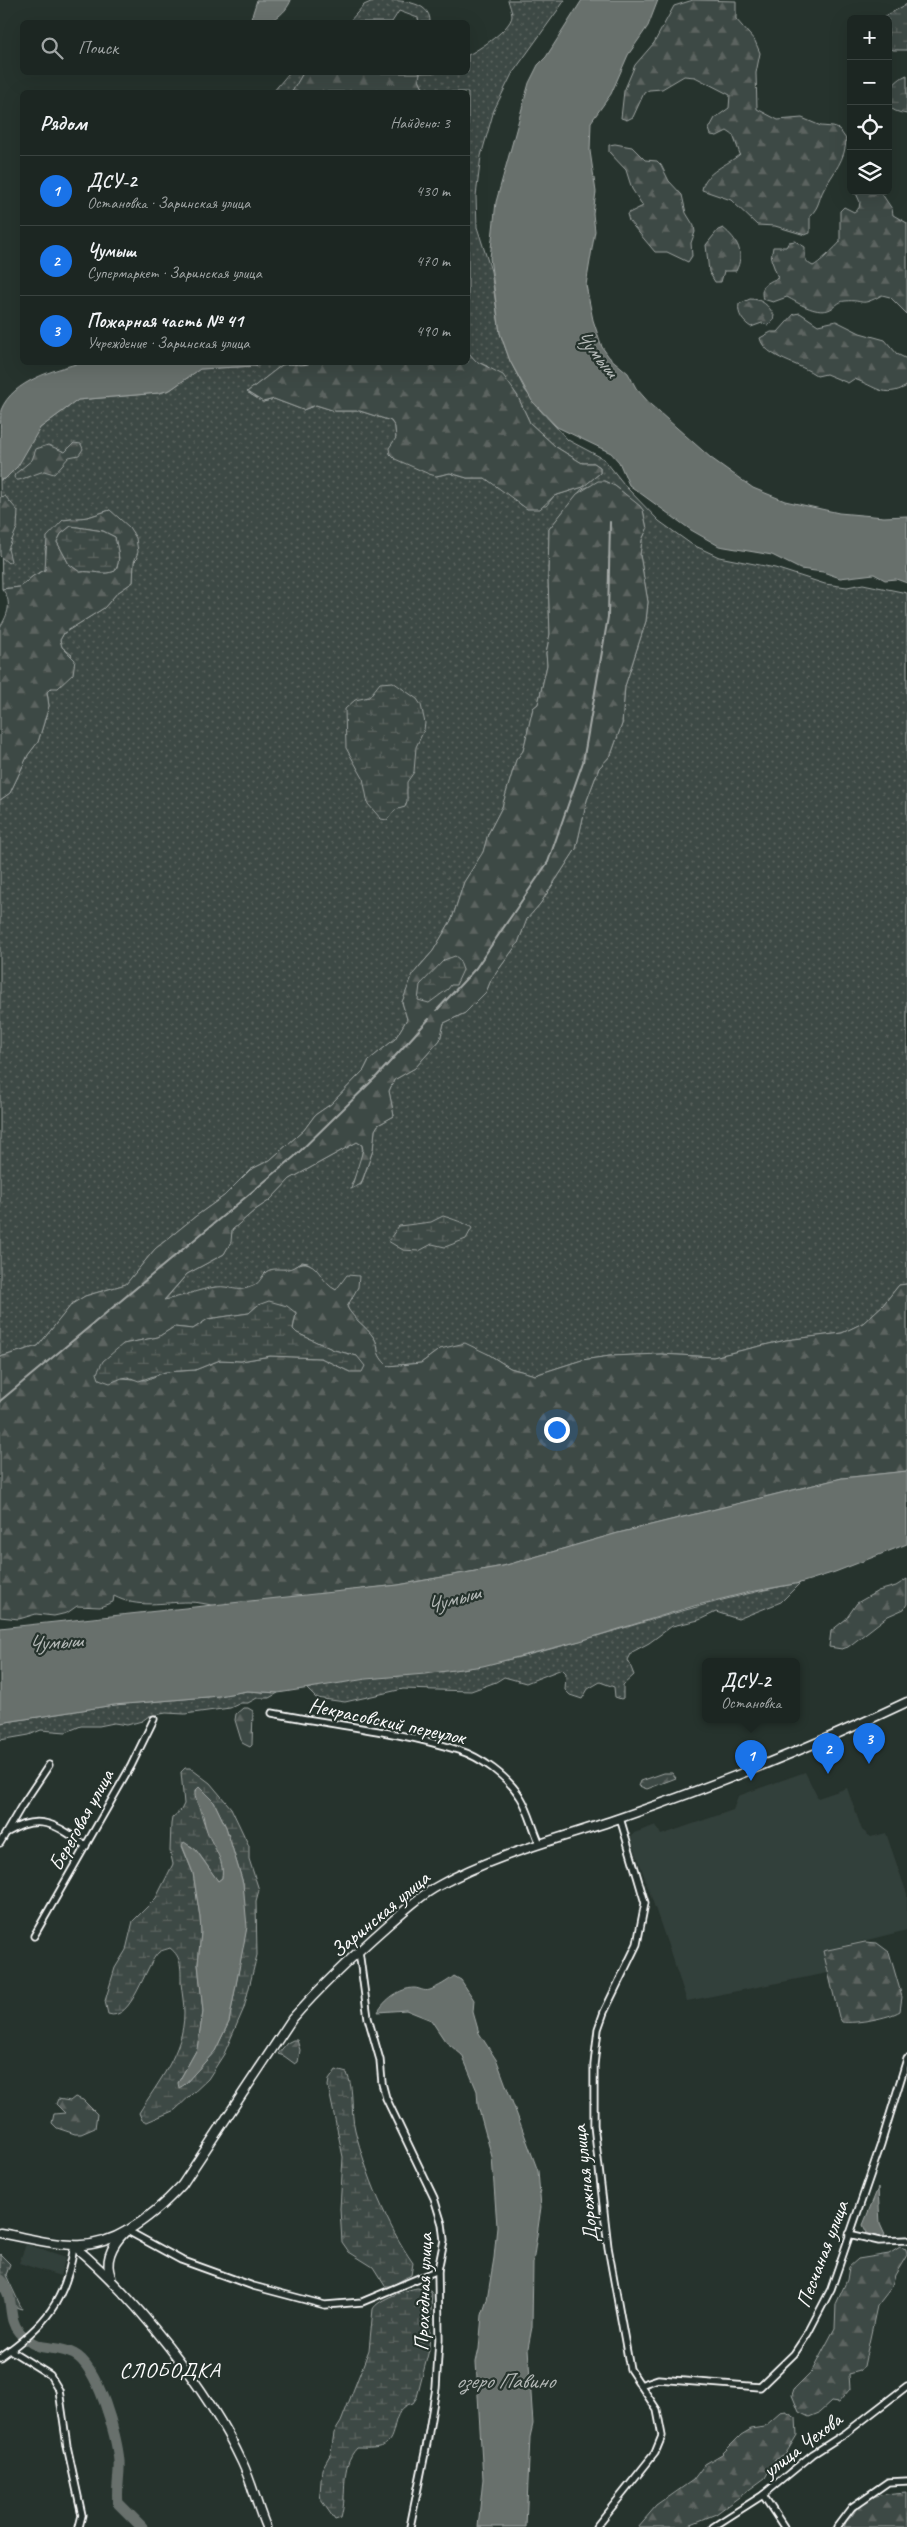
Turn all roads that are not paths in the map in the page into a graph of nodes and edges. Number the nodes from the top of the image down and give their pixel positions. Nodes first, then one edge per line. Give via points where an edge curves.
1 (907, 1702) edge
2 (272, 1713) dead end
3 (154, 1719) dead end
4 (49, 1765) dead end
5 (620, 1818) junction
6 (6, 1833) junction
7 (0, 1843) edge
8 (540, 1844) junction
9 (86, 1846) junction
10 (34, 1936) dead end
11 (359, 1951) junction
12 (907, 2059) edge
13 (126, 2230) junction
14 (0, 2233) edge
15 (849, 2234) junction
16 (907, 2240) edge
17 (74, 2246) junction
18 (438, 2270) junction
19 (113, 2282) junction
20 (10, 2350) junction
21 (0, 2357) edge
22 (640, 2385) junction
23 (907, 2386) edge
24 (907, 2481) edge
25 (763, 2495) junction
26 (79, 2527) edge
27 (266, 2527) edge
28 (410, 2527) edge
29 (596, 2527) edge
30 (713, 2527) edge
31 (784, 2527) edge
32 (837, 2527) edge

1 - 5 street, Заринская улица via 773,1761
2 - 8 street, Некрасовский переулок via 459,1750 480,1760 499,1774 520,1798
3 - 9 street, Береговая улица
4 - 6 street
5 - 8 street, Заринская улица
5 - 22 street, Дорожная улица via 645,1903 637,1944 598,2030 594,2065 594,2126 619,2311 630,2369
6 - 7 street
6 - 9 street via 20,1824 45,1822
8 - 11 street, Заринская улица via 478,1866 439,1885
9 - 10 street, Береговая улица
11 - 13 street, Заринская улица via 292,2019 182,2185 161,2206
11 - 18 street, Проходная улица via 368,2018 386,2098 434,2198 442,2224 443,2249
12 - 15 street, Песчаная улица
13 - 17 street, Заринская улица
13 - 18 street via 190,2263 253,2286 325,2305 362,2302
13 - 19 street via 110,2254 108,2266
14 - 17 street, Заринская улица
15 - 16 street via 879,2241
15 - 22 street, Песчаная улица via 830,2289 808,2333 794,2354 764,2385 756,2388 658,2379
17 - 19 street
17 - 20 street via 64,2290 52,2313
18 - 28 street, Проходная улица via 436,2388
19 - 27 street via 167,2346 212,2409 243,2463
20 - 21 street
20 - 26 street via 50,2375 59,2390 82,2515
22 - 29 street, Дорожная улица via 656,2410 662,2436 655,2453
23 - 25 street, улица Чехова via 813,2454
24 - 32 street via 888,2482 852,2507
25 - 30 street, улица Чехова
25 - 31 street

